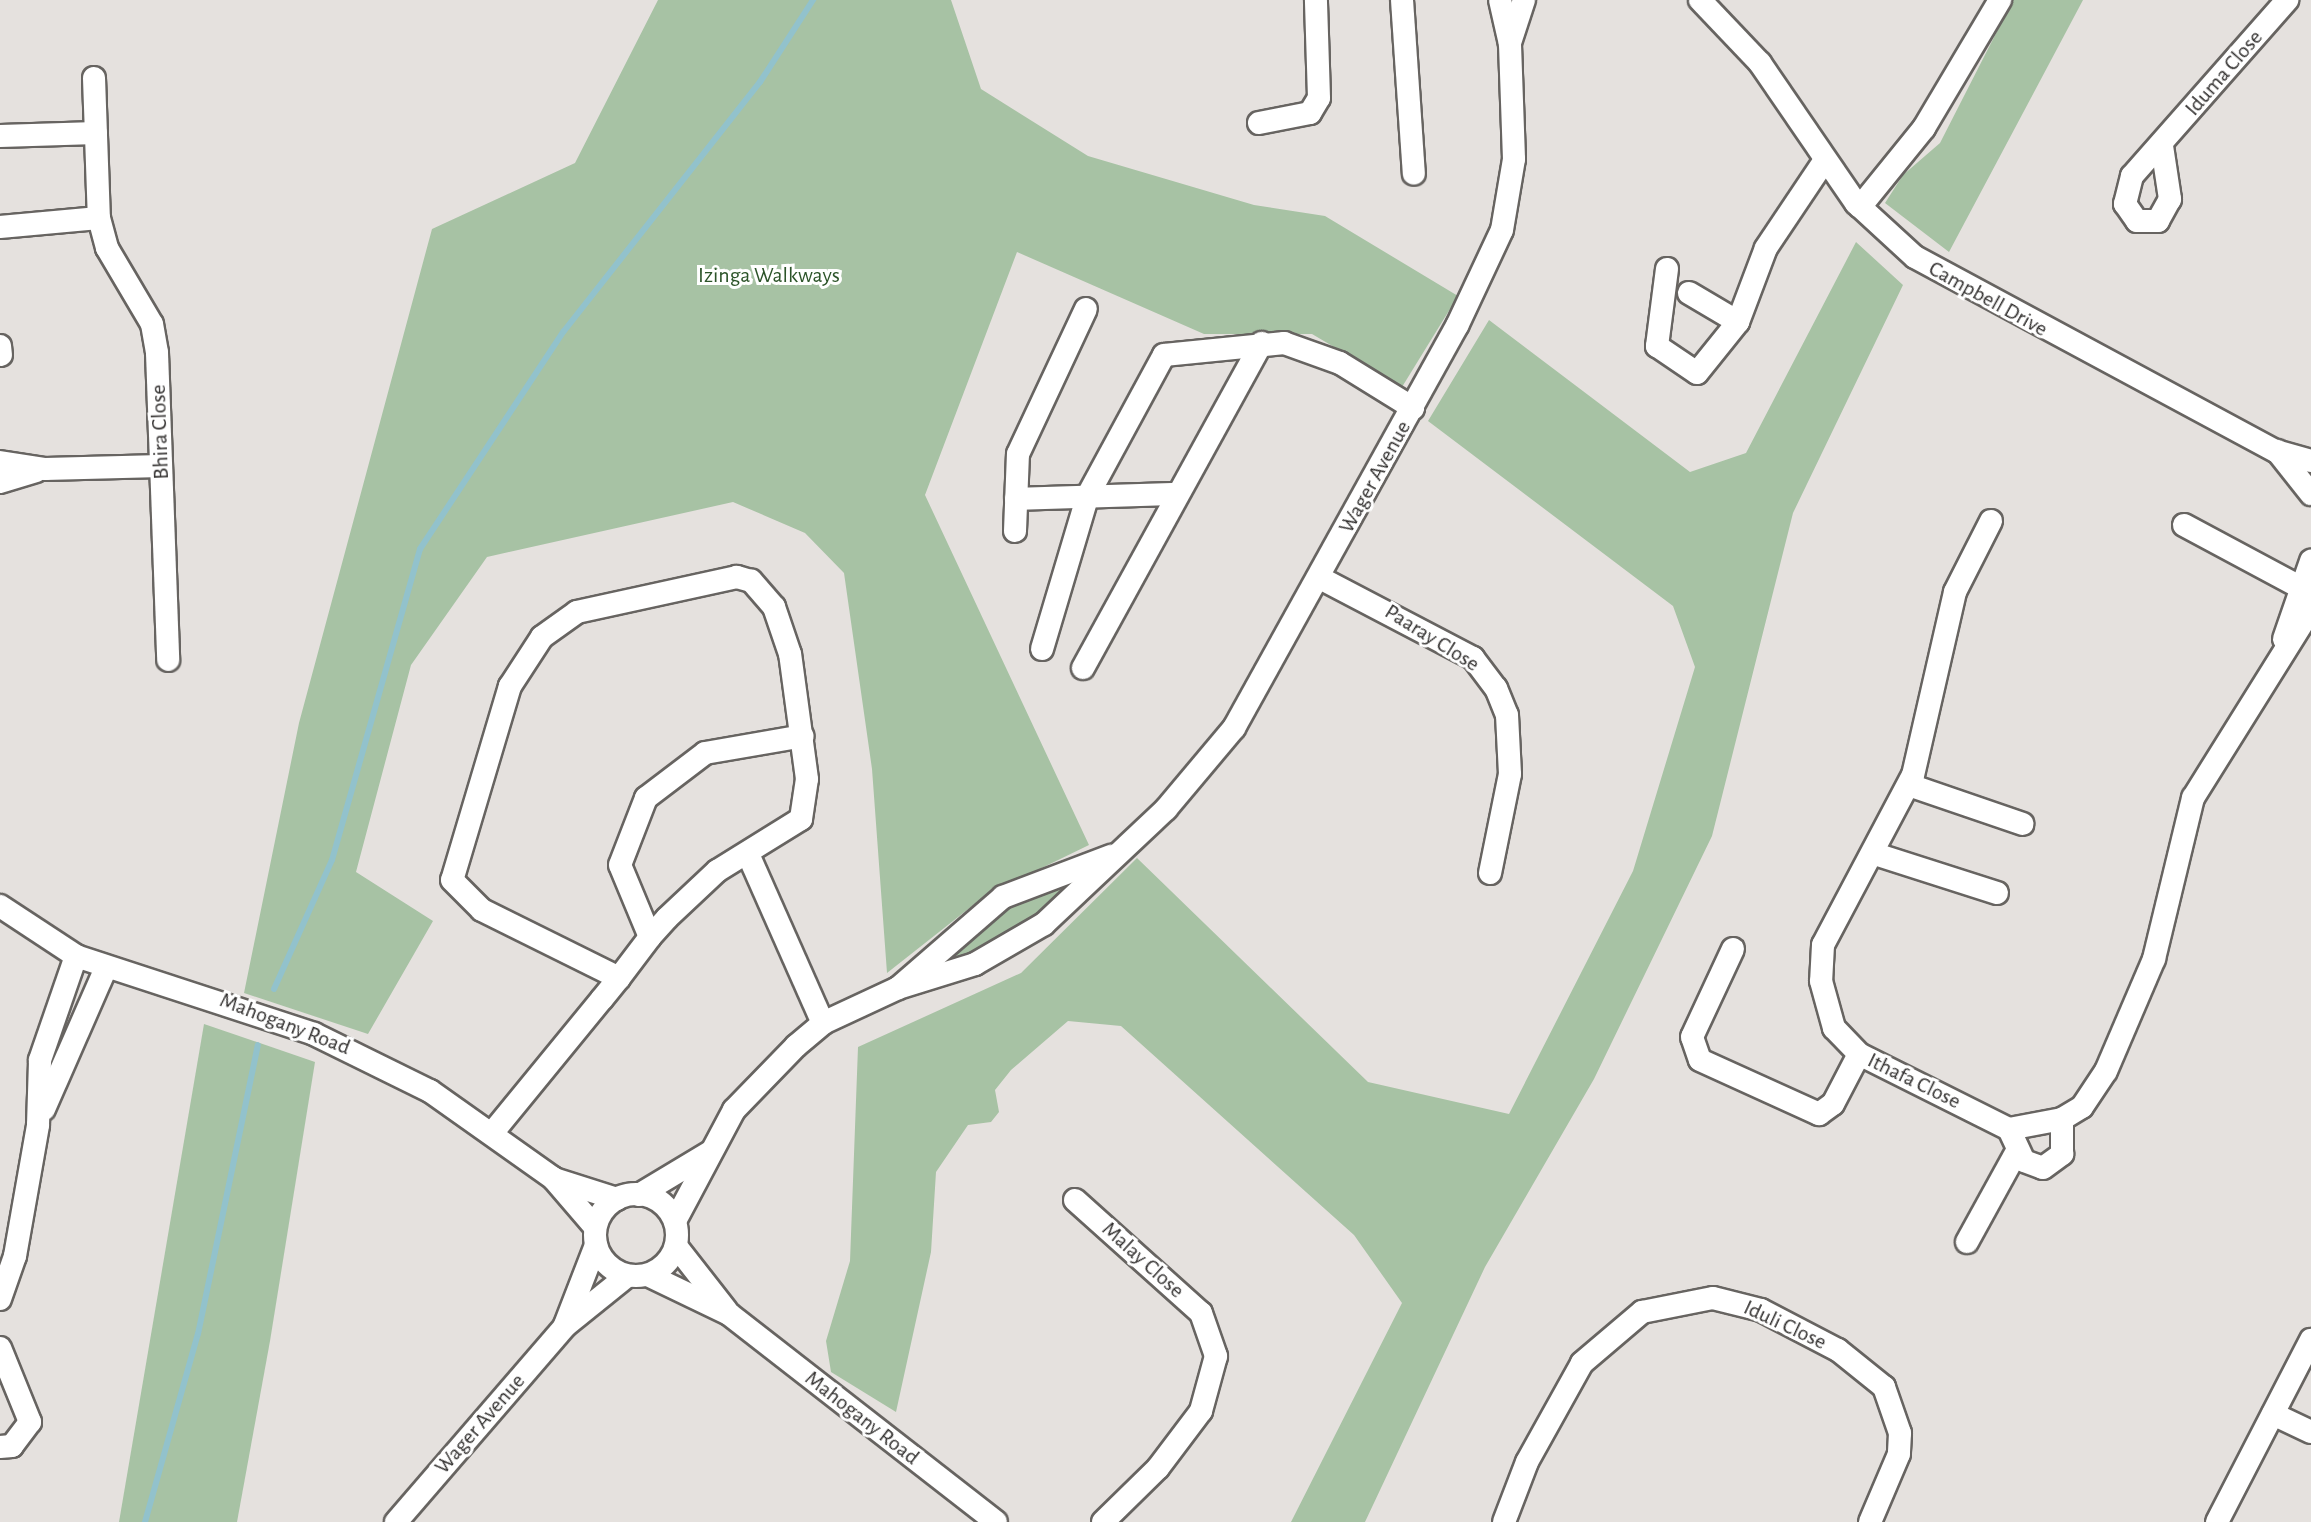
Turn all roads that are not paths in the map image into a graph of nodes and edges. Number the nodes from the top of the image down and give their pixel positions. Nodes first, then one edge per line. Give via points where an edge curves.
1 (1316, 0) edge
2 (1402, 0) edge
3 (1500, 0) edge
4 (1524, 0) edge
5 (1700, 0) edge
6 (2000, 0) edge
7 (2287, 0) edge
8 (1510, 44) junction
9 (94, 78) dead end
10 (1259, 123) dead end
11 (96, 133) junction
12 (0, 136) edge
13 (2162, 146) dead end
14 (1825, 160) junction
15 (1414, 174) dead end
16 (1860, 207) junction
17 (99, 218) junction
18 (0, 227) edge
19 (1667, 269) dead end
20 (1689, 293) dead end
21 (1086, 309) dead end
22 (1738, 322) junction
23 (1262, 343) junction
24 (1413, 408) junction
25 (2276, 451) junction
26 (2311, 461) edge
27 (0, 462) edge
28 (161, 466) junction
29 (45, 469) junction
30 (0, 482) edge
31 (1177, 494) junction
32 (2311, 494) edge
33 (1088, 495) junction
34 (1016, 499) junction
35 (1991, 521) dead end
36 (2184, 525) dead end
37 (1015, 531) dead end
38 (2311, 561) edge
39 (1320, 578) junction
40 (2305, 591) edge
41 (2311, 609) edge
42 (2283, 644) junction
43 (1042, 649) dead end
44 (168, 660) dead end
45 (1083, 668) dead end
46 (803, 736) junction
47 (1909, 785) junction
48 (2023, 824) dead end
49 (748, 854) junction
50 (1875, 854) junction
51 (1112, 856) junction
52 (1490, 873) dead end
53 (1997, 893) dead end
54 (0, 906) edge
55 (650, 937) junction
56 (1733, 949) dead end
57 (76, 956) junction
58 (106, 968) junction
59 (619, 978) junction
60 (898, 988) junction
61 (823, 1023) junction
62 (1859, 1054) junction
63 (2062, 1119) junction
64 (38, 1125) junction
65 (2009, 1129) junction
66 (493, 1132) junction
67 (2017, 1151) junction
68 (709, 1153) junction
69 (553, 1178) junction
70 (628, 1197) junction
71 (1075, 1200) dead end
72 (675, 1221) junction
73 (595, 1236) junction
74 (1967, 1242) dead end
75 (676, 1246) junction
76 (637, 1275) junction
77 (0, 1299) edge
78 (729, 1314) junction
79 (565, 1326) junction
80 (2311, 1340) edge
81 (0, 1348) edge
82 (2273, 1414) junction
83 (2311, 1432) edge
84 (0, 1447) edge
85 (396, 1522) edge
86 (996, 1522) edge
87 (1103, 1522) edge
88 (1504, 1522) edge
89 (1870, 1522) edge
90 (2217, 1522) edge

1 - 10 street via 1319,98 1310,113
2 - 15 street
3 - 8 street
4 - 8 street
5 - 14 street, Campbell Drive via 1760,63
6 - 16 street via 1924,128
7 - 13 street, Iduma Close
8 - 24 street, Wager Avenue via 1514,159 1502,230
9 - 11 street, Bhira Close
11 - 12 street
11 - 17 street, Bhira Close
14 - 16 street, Campbell Drive
14 - 22 street via 1766,248
16 - 25 street, Campbell Drive via 1949,281
17 - 18 street
17 - 28 street, Bhira Close via 107,248 152,324
19 - 22 street via 1656,340 1672,359 1703,371
20 - 22 street
21 - 34 street via 1018,454
23 - 24 street via 1313,351
23 - 31 street
23 - 33 street via 1164,355
24 - 39 street, Wager Avenue
25 - 26 street
25 - 32 street
27 - 29 street
28 - 29 street
28 - 44 street, Bhira Close
29 - 30 street
31 - 33 street
31 - 45 street
33 - 34 street
33 - 43 street
34 - 37 street
35 - 47 street, Ithafa Close via 1964,566 1929,729
36 - 40 street
38 - 40 street
39 - 51 street, Wager Avenue via 1214,756
39 - 52 street, Paaray Close via 1473,658 1496,688 1507,715 1510,774
40 - 42 street
41 - 42 street
42 - 63 street via 2193,798 2154,959 2127,1029 2094,1091
46 - 49 street via 808,795 801,819
46 - 55 street via 705,753 646,798 620,865
46 - 59 street via 774,607 762,589 737,577 577,612 522,659 452,880 482,910
47 - 48 street
47 - 50 street, Ithafa Close
49 - 55 street via 717,871
49 - 61 street
50 - 53 street
50 - 62 street, Ithafa Close via 1821,960 1834,1028
51 - 60 street, Wager Avenue via 1003,897
51 - 60 street, Wager Avenue via 1022,939 950,974
54 - 57 street, Mahogany Road
55 - 59 street
56 - 62 street via 1692,1037 1700,1060 1819,1114 1833,1104
57 - 58 street, Mahogany Road
57 - 64 street via 40,1060
58 - 64 street
58 - 66 street, Mahogany Road via 206,994 354,1050
59 - 66 street
60 - 61 street, Wager Avenue
61 - 68 street, Wager Avenue via 734,1110
62 - 65 street, Ithafa Close
63 - 65 street
63 - 67 street via 2062,1154 2054,1164 2033,1166
64 - 77 street via 15,1256
65 - 67 street
66 - 69 street, Mahogany Road
67 - 74 street
68 - 70 street, Wager Avenue
68 - 72 street, Wager Avenue
69 - 70 street, Mahogany Road
69 - 73 street, Mahogany Road
70 - 72 street via 659,1201
70 - 73 street
71 - 87 street, Malay Close via 1201,1313 1216,1356 1201,1411
72 - 75 street
73 - 76 street via 608,1266
73 - 79 street, Wager Avenue
75 - 76 street
75 - 78 street, Mahogany Road
76 - 78 street, Mahogany Road
76 - 79 street, Wager Avenue
78 - 86 street, Mahogany Road
79 - 85 street, Wager Avenue
80 - 82 street
81 - 84 street via 30,1422 12,1446
82 - 83 street
82 - 90 street
88 - 89 street, Iduli Close via 1527,1462 1582,1363 1642,1312 1713,1298 1761,1310 1838,1350 1884,1387 1900,1433 1899,1454

